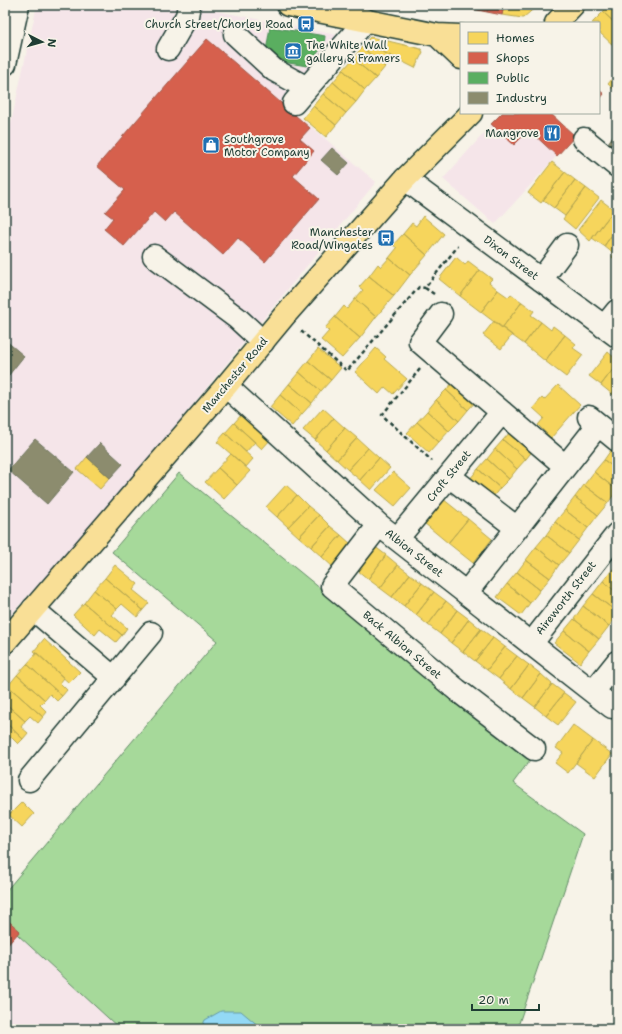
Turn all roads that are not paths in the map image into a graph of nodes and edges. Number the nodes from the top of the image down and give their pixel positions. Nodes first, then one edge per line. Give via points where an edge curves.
1 (18, 5) edge
2 (189, 5) edge
3 (288, 5) edge
4 (573, 5) edge
5 (353, 14) edge
6 (557, 22) edge
7 (235, 34) dead end
8 (437, 35) junction
9 (460, 36) edge
10 (168, 49) dead end
11 (460, 57) edge
12 (5, 64) edge
13 (470, 114) edge
14 (584, 139) dead end
15 (617, 166) edge
16 (405, 179) junction
17 (567, 245) dead end
18 (154, 256) dead end
19 (541, 280) junction
20 (441, 314) road end
21 (613, 325) edge
22 (263, 342) junction
23 (226, 386) junction
24 (502, 412) junction
25 (617, 440) edge
26 (565, 466) junction
27 (449, 476) junction
28 (379, 526) junction
29 (517, 528) junction
30 (617, 534) edge
31 (397, 539) junction
32 (466, 593) junction
33 (33, 609) junction
34 (151, 633) dead end
35 (5, 642) edge
36 (531, 644) junction
37 (617, 662) edge
38 (114, 678) junction
39 (593, 692) junction
40 (612, 706) dead end
41 (534, 749) dead end
42 (29, 780) dead end

1 - 12 street
2 - 10 street via 187,16
3 - 5 main road
4 - 6 main road
5 - 7 street via 301,96
5 - 8 main road
8 - 9 main road
8 - 11 main road
13 - 16 main road, Manchester Road
14 - 15 street
16 - 19 street, Dixon Street
16 - 22 main road, Manchester Road
17 - 19 street
18 - 22 street via 237,318
19 - 21 street, Dixon Street
20 - 24 street via 420,342
22 - 23 main road, Manchester Road
23 - 28 street, Albion Street
23 - 33 main road, Manchester Road
24 - 26 street
24 - 27 street, Croft Street
25 - 26 street via 593,421
26 - 29 street
27 - 29 street
27 - 31 street, Croft Street
28 - 31 street, Albion Street
28 - 41 street, Back Albion Street via 332,586 457,690
29 - 32 street
30 - 36 street, Aireworth Street
31 - 32 street, Albion Street
32 - 36 street, Albion Street
33 - 35 main road, Manchester Road
33 - 38 street
34 - 38 street
36 - 39 street, Albion Street
37 - 39 street
38 - 42 street
39 - 40 street, Albion Street

